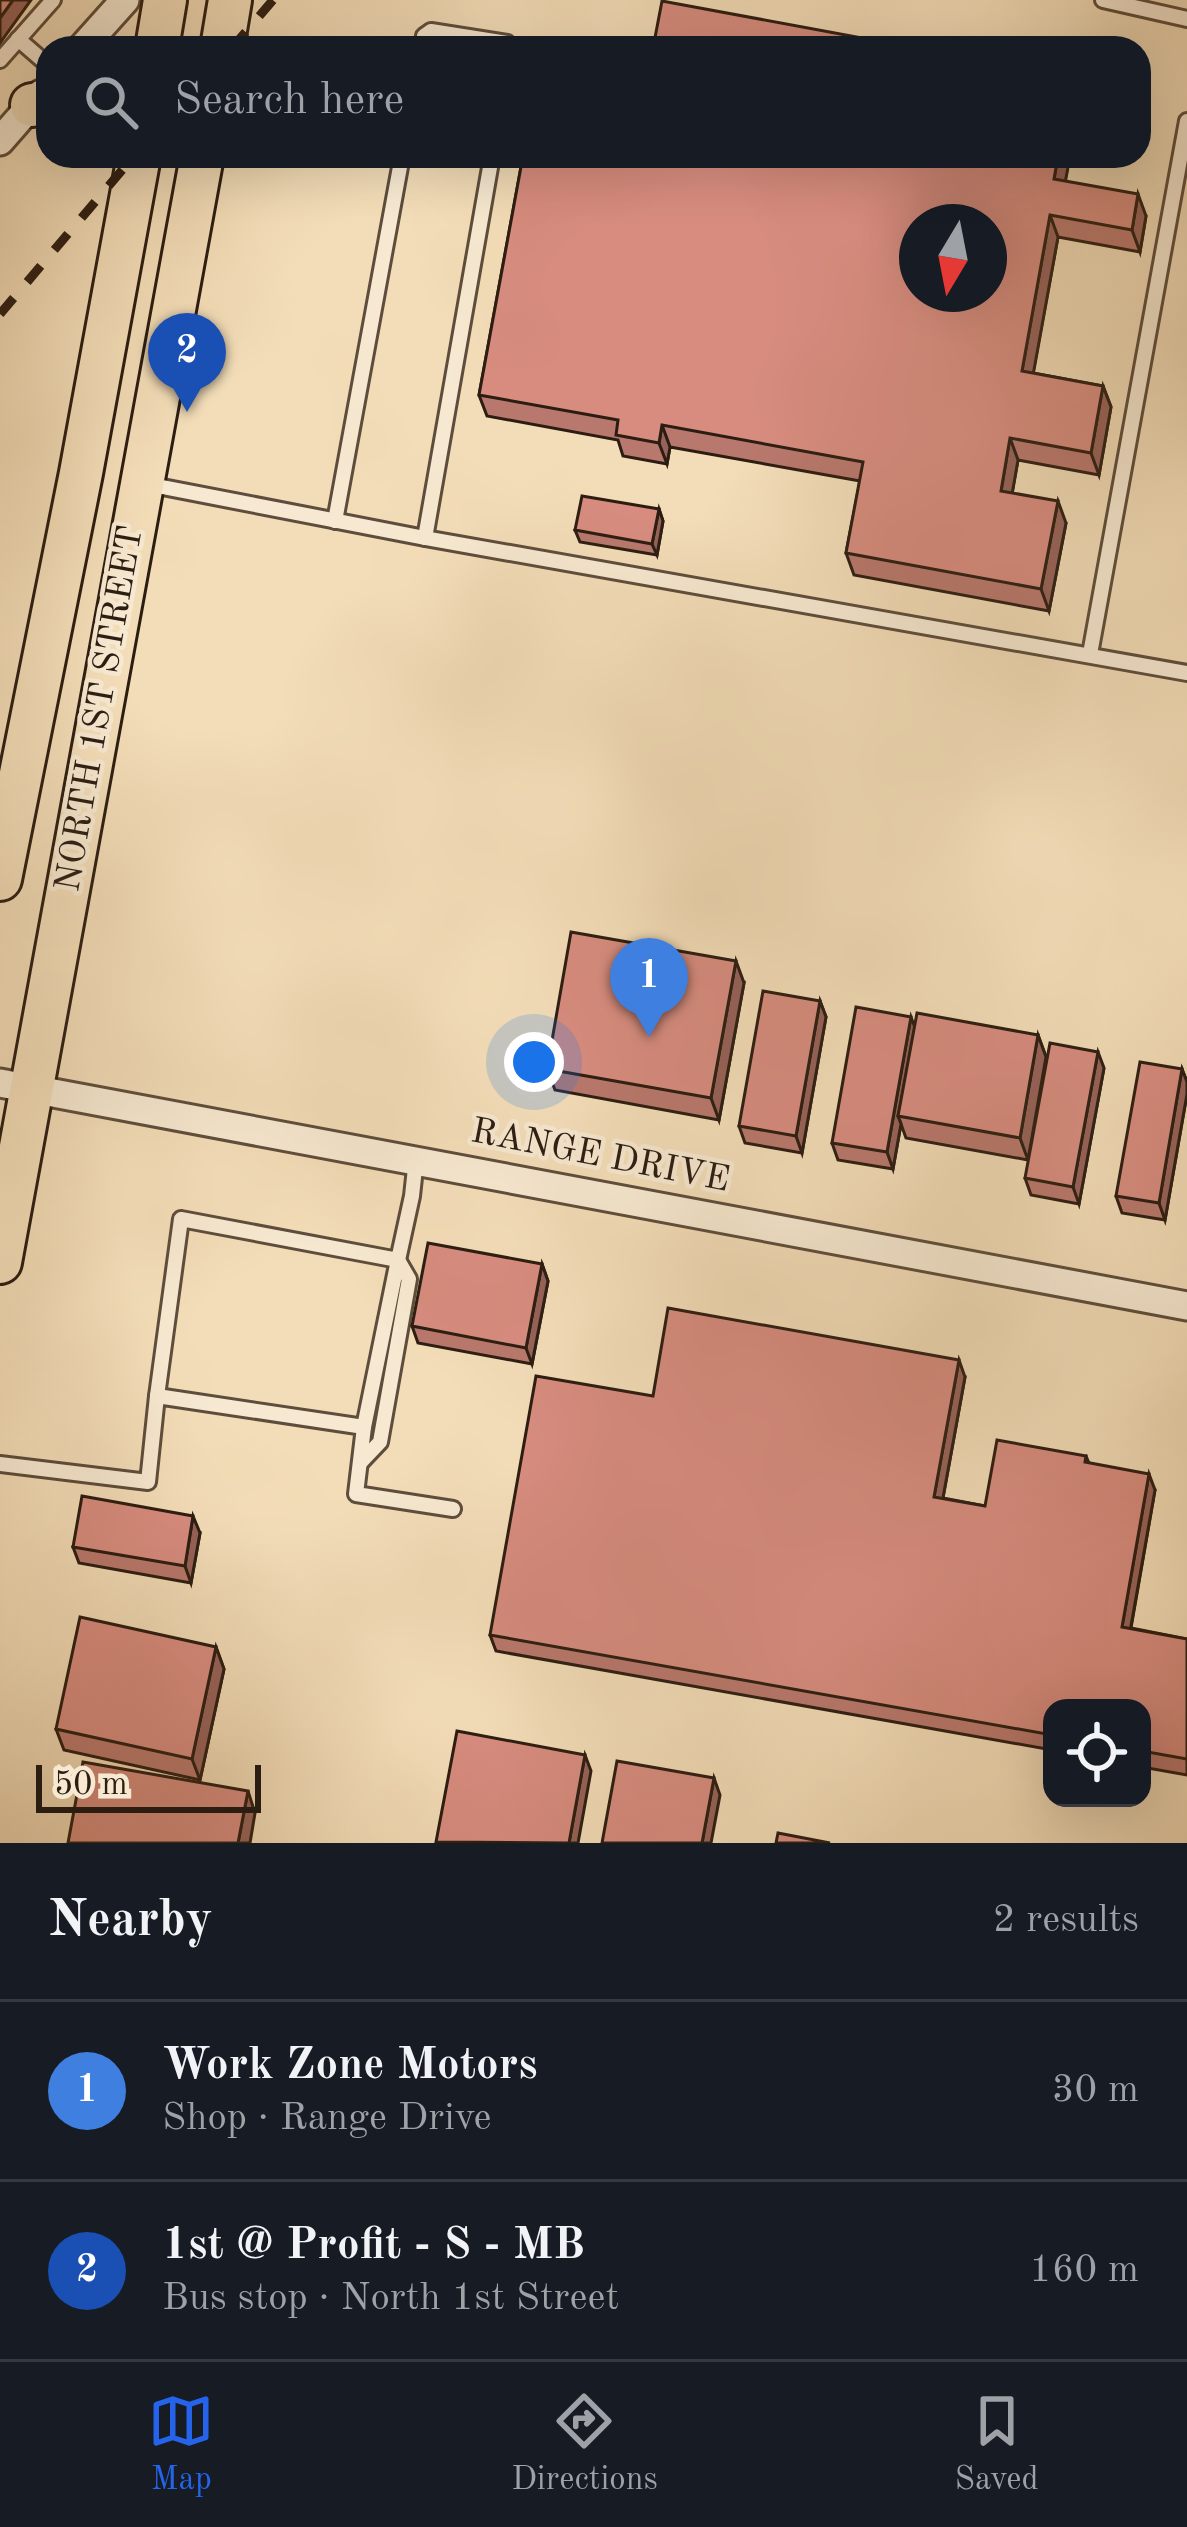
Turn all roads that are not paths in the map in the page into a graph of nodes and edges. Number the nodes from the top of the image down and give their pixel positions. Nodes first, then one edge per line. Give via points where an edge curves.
1 (53, 0) edge
2 (125, 0) edge
3 (165, 0) edge
4 (230, 0) edge
5 (1103, 0) edge
6 (1187, 20) edge
7 (93, 36) edge
8 (159, 36) edge
9 (224, 36) edge
10 (424, 36) edge
11 (463, 36) edge
12 (18, 39) junction
13 (0, 60) edge
14 (26, 108) edge
15 (1187, 122) edge
16 (137, 168) edge
17 (200, 168) edge
18 (400, 168) edge
19 (490, 168) edge
20 (82, 473) junction
21 (142, 483) junction
22 (335, 521) junction
23 (425, 538) junction
24 (1090, 654) junction
25 (1187, 673) edge
26 (2, 854) edge
27 (16, 1085) edge
28 (416, 1159) junction
29 (398, 1260) junction
30 (0, 1262) edge
31 (1187, 1306) edge
32 (157, 1396) junction
33 (364, 1427) junction
34 (361, 1462) junction
35 (0, 1464) edge
36 (453, 1509) dead end

1 - 12 lane
2 - 7 street
3 - 8 main road
4 - 9 main road
5 - 6 lane
10 - 11 lane
12 - 13 lane
12 - 14 lane
15 - 24 lane
16 - 20 main road, NORTH 1ST STREET
17 - 21 main road, NORTH 1ST STREET
18 - 22 lane
19 - 23 lane
20 - 21 main road
20 - 26 main road, NORTH 1ST STREET
21 - 22 lane
21 - 27 main road, NORTH 1ST STREET
22 - 23 lane
23 - 24 lane
24 - 25 lane
27 - 28 street, RANGE DRIVE
27 - 30 main road, NORTH 1ST STREET
28 - 29 lane
28 - 31 street, RANGE DRIVE
29 - 32 lane via 182,1220
29 - 33 lane
29 - 34 lane via 409,1280 380,1442
32 - 33 lane
32 - 35 lane via 148,1482
33 - 34 lane
34 - 36 lane via 356,1494

